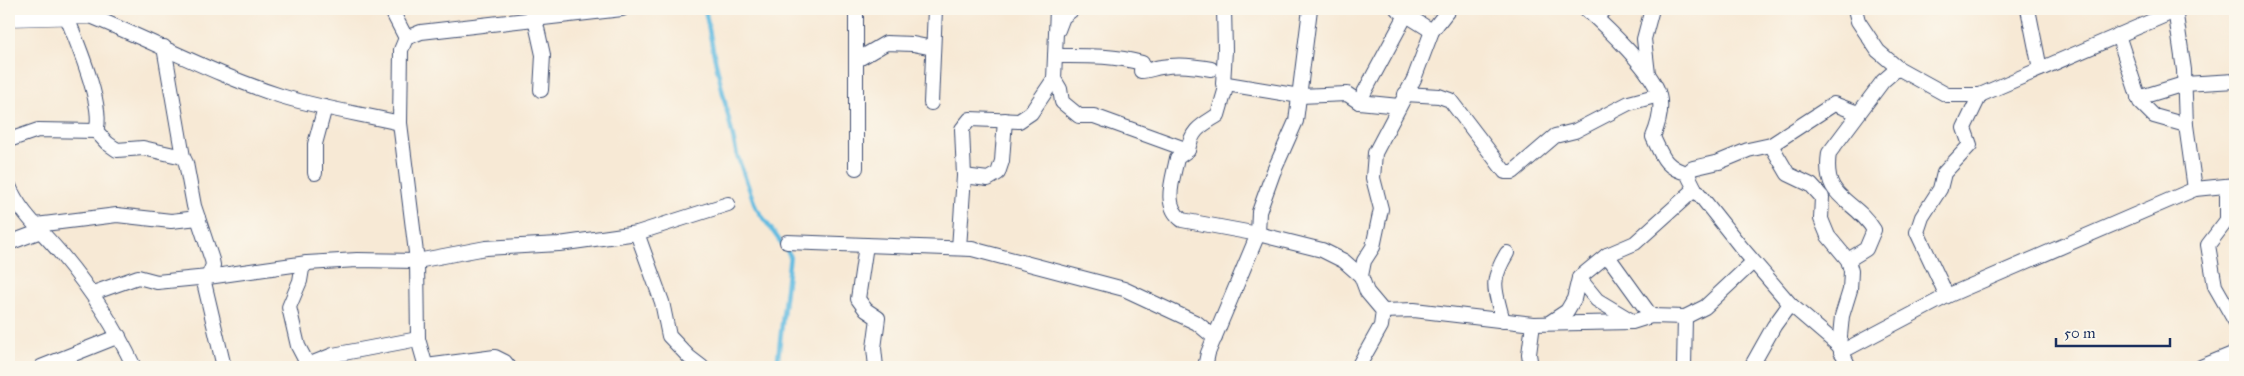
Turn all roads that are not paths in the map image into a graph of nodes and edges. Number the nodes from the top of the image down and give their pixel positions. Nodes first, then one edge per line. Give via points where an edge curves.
1 (391, 9) edge
2 (622, 9) edge
3 (856, 9) edge
4 (935, 9) edge
5 (1057, 9) edge
6 (1073, 9) edge
7 (1224, 9) edge
8 (1310, 9) edge
9 (1449, 9) edge
10 (1652, 9) edge
11 (1855, 9) edge
12 (2028, 9) edge
13 (2175, 10) edge
14 (1596, 11) edge
15 (89, 12) edge
16 (1402, 12) edge
17 (66, 15) junction
18 (528, 16) edge
19 (9, 17) edge
20 (1432, 31) junction
21 (1056, 34) junction
22 (2118, 35) junction
23 (406, 38) junction
24 (164, 47) junction
25 (933, 48) junction
26 (1225, 50) junction
27 (1055, 56) junction
28 (857, 60) junction
29 (1898, 68) junction
30 (1211, 69) junction
31 (2040, 69) junction
32 (1648, 75) junction
33 (1054, 79) junction
34 (2235, 81) edge
35 (1225, 84) junction
36 (2184, 84) junction
37 (541, 90) dead end
38 (1659, 95) junction
39 (1300, 96) junction
40 (1980, 96) junction
41 (2138, 98) junction
42 (1402, 100) junction
43 (1359, 102) junction
44 (931, 103) dead end
45 (325, 107) junction
46 (1858, 113) junction
47 (1005, 120) junction
48 (400, 123) junction
49 (2186, 125) junction
50 (96, 131) junction
51 (9, 140) edge
52 (1772, 145) junction
53 (1188, 150) junction
54 (183, 157) junction
55 (856, 168) dead end
56 (314, 173) dead end
57 (1687, 173) junction
58 (964, 176) junction
59 (9, 186) edge
60 (2231, 186) edge
61 (1695, 189) junction
62 (2195, 189) junction
63 (728, 204) dead end
64 (198, 218) junction
65 (38, 228) junction
66 (637, 233) junction
67 (1258, 234) junction
68 (787, 242) dead end
69 (9, 243) edge
70 (866, 245) junction
71 (959, 248) junction
72 (1507, 252) dead end
73 (1607, 255) junction
74 (1848, 260) junction
75 (417, 261) junction
76 (1753, 262) junction
77 (307, 263) junction
78 (1361, 276) junction
79 (206, 278) junction
80 (1579, 278) junction
81 (93, 293) junction
82 (1947, 296) junction
83 (1790, 304) junction
84 (1382, 311) junction
85 (1651, 316) junction
86 (1685, 317) junction
87 (1503, 321) junction
88 (2235, 321) edge
89 (1632, 322) junction
90 (1533, 324) junction
91 (1548, 324) junction
92 (119, 336) junction
93 (1215, 338) junction
94 (418, 339) junction
95 (1840, 349) junction
96 (2235, 353) edge
97 (2217, 364) edge
98 (305, 366) edge
99 (41, 367) edge
100 (134, 367) edge
101 (224, 367) edge
102 (426, 367) edge
103 (509, 367) edge
104 (702, 367) edge
105 (876, 367) edge
106 (1205, 367) edge
107 (1358, 367) edge
108 (1531, 367) edge
109 (1684, 367) edge
110 (1751, 367) edge
111 (1849, 367) edge
112 (2201, 367) edge

1 - 23 street
2 - 18 street
3 - 28 street
4 - 25 street
5 - 21 street
6 - 21 street via 1063,17
7 - 26 street
8 - 39 street
9 - 20 street
10 - 32 street via 1644,40
11 - 29 street via 1858,21 1878,51
12 - 31 street
13 - 22 street
13 - 36 street
14 - 32 street
15 - 17 street
15 - 24 street
16 - 20 street
16 - 43 street
17 - 19 street
17 - 50 street via 88,73 98,113
18 - 23 street via 421,32
18 - 37 street via 543,55
20 - 42 street via 1414,79
21 - 27 street
22 - 31 street
22 - 41 street
23 - 48 street via 401,50
24 - 45 street via 220,74
24 - 54 street
25 - 28 street via 886,43
25 - 44 street
26 - 30 street
26 - 35 street
27 - 30 street via 1123,57 1142,62 1141,71 1145,72 1186,64
27 - 33 street
28 - 55 street
29 - 40 street via 1947,95
29 - 46 street via 1883,81
30 - 35 street via 1217,81
31 - 40 street
32 - 38 street
33 - 47 street via 1031,113 1019,121
33 - 53 street via 1062,102 1079,116 1094,116
34 - 36 street
35 - 39 street
35 - 53 street via 1218,115 1196,128
36 - 41 street
36 - 49 street
38 - 42 street via 1629,103 1575,131 1555,136 1513,172 1505,172 1450,100 1439,96
38 - 57 street via 1659,122 1653,137 1666,162
39 - 43 street via 1347,94
39 - 67 street via 1296,121 1259,212
40 - 82 street via 1964,128 1970,145 1944,173 1940,189 1917,232
41 - 49 street via 2154,116
42 - 43 street
42 - 78 street via 1375,153 1374,178 1381,209 1373,248 1364,261
45 - 48 street
45 - 56 street via 316,144
46 - 52 street via 1834,104
46 - 74 street via 1829,153 1827,167 1830,186 1874,230 1866,249
47 - 58 street via 998,172 988,179
47 - 58 street via 970,119 962,129
48 - 75 street
49 - 62 street
50 - 51 street via 38,130
50 - 54 street via 117,150 143,148
52 - 57 street via 1693,168
52 - 74 street via 1788,174 1811,185 1822,197 1824,228
53 - 67 street via 1177,158 1169,204 1174,214 1182,220
54 - 64 street
57 - 61 street
58 - 71 street
59 - 65 street
60 - 62 street
60 - 88 street via 2227,220 2208,245 2215,286
61 - 73 street via 1635,243
61 - 76 street
62 - 82 street
63 - 66 street
64 - 65 street via 172,220 116,215
64 - 79 street via 213,266
65 - 69 street
65 - 81 street
66 - 75 street via 559,244 486,248
66 - 104 street via 662,302 669,336
67 - 78 street via 1322,250 1344,260
67 - 93 street
68 - 70 street
70 - 71 street
70 - 105 street via 858,299 878,318 874,348
71 - 93 street via 1124,289 1197,323
72 - 87 street via 1495,274
73 - 80 street
73 - 85 street
74 - 95 street via 1850,290 1842,316
75 - 77 street
75 - 94 street
76 - 83 street
76 - 86 street via 1705,306
77 - 79 street
77 - 98 street via 289,307
78 - 84 street via 1367,292
79 - 81 street via 156,282 138,278
79 - 101 street
80 - 89 street via 1597,300
80 - 91 street via 1567,311
81 - 92 street
82 - 95 street
83 - 95 street
83 - 110 street
84 - 87 street via 1414,310
84 - 107 street via 1381,326
85 - 86 street
85 - 89 street
86 - 109 street
87 - 90 street
89 - 91 street
90 - 91 street
90 - 108 street
92 - 99 street
92 - 100 street
93 - 106 street
94 - 98 street via 334,355
94 - 102 street
95 - 111 street
96 - 97 street
97 - 112 street
102 - 103 street via 495,357

